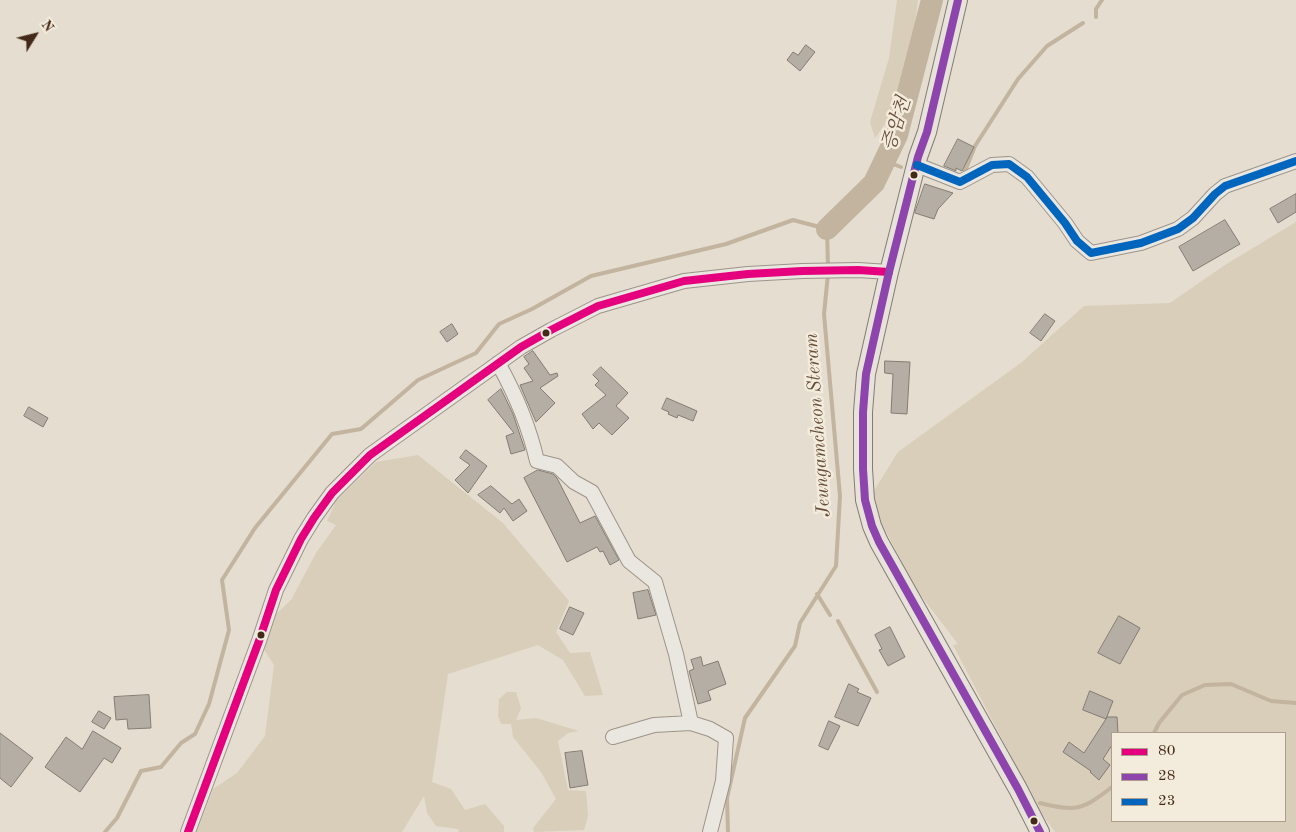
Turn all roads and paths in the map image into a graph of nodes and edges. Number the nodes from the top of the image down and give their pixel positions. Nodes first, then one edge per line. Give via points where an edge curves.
1 (958, 0) edge
2 (1296, 161) edge
3 (916, 165) junction
4 (889, 272) junction
5 (498, 363) junction
6 (691, 723) junction
7 (613, 737) dead end
8 (188, 832) edge
9 (710, 832) edge
10 (1040, 832) edge

1 - 3 main road via 927,132
2 - 3 street via 1226,186 1178,229 1141,244 1090,253 1027,177 1009,164 992,165 960,182
3 - 4 main road
4 - 5 street via 802,271 684,280 598,306
4 - 10 main road via 866,374 863,469 868,512 879,542
5 - 6 street via 513,390 537,461 557,466 574,482 592,492 629,561 655,582 676,654
5 - 8 street via 370,455 332,493 314,518 276,590
6 - 7 street via 654,725
6 - 9 street via 726,738 723,781

